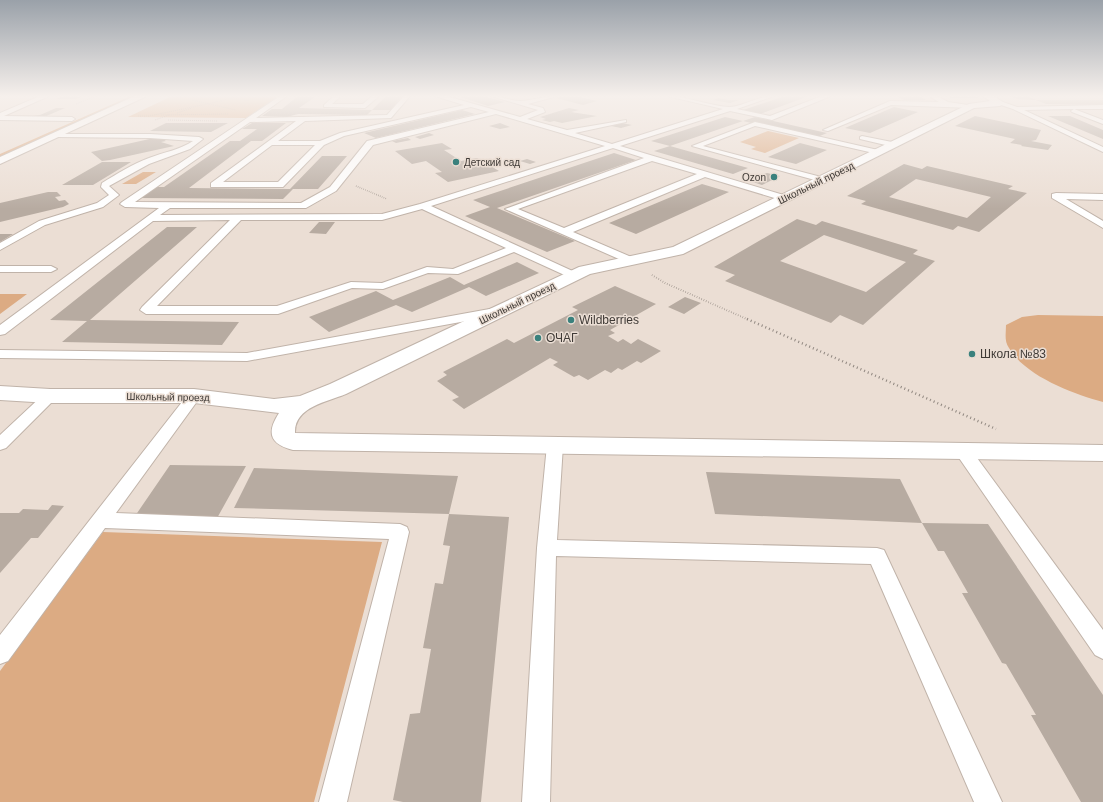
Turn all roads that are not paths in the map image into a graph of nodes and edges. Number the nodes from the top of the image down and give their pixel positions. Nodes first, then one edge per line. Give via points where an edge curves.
1 (38, 133) edge
2 (60, 133) edge
3 (228, 133) edge
4 (284, 133) edge
5 (394, 133) edge
6 (571, 133) edge
7 (650, 133) edge
8 (730, 133) edge
9 (796, 133) edge
10 (917, 133) edge
11 (1068, 133) edge
12 (342, 134) joint
13 (57, 135) junction
14 (856, 137) dead end
15 (363, 140) junction
16 (271, 143) junction
17 (321, 144) junction
18 (611, 145) junction
19 (894, 145) junction
20 (0, 150) edge
21 (1103, 150) edge
22 (878, 152) junction
23 (652, 158) junction
24 (0, 161) edge
25 (705, 174) junction
26 (822, 180) junction
27 (1103, 197) edge
28 (784, 198) junction
29 (125, 204) junction
30 (100, 205) junction
31 (168, 205) junction
32 (303, 206) junction
33 (422, 206) junction
34 (239, 217) junction
35 (322, 217) junction
36 (150, 218) junction
37 (1103, 225) edge
38 (564, 232) junction
39 (0, 247) edge
40 (515, 248) junction
41 (632, 261) junction
42 (0, 269) edge
43 (51, 269) dead end
44 (575, 276) junction
45 (500, 311) junction
46 (0, 331) edge
47 (0, 354) edge
48 (0, 393) edge
49 (50, 396) junction
50 (194, 396) junction
51 (298, 404) junction
52 (0, 444) edge
53 (555, 445) junction
54 (963, 451) junction
55 (1103, 453) edge
56 (99, 520) junction
57 (547, 548) junction
58 (1103, 648) edge
59 (0, 653) edge
60 (333, 802) edge
61 (536, 802) edge
62 (988, 802) edge

1 - 20 street
2 - 13 street
3 - 29 lane
4 - 16 lane
5 - 15 lane
6 - 18 lane
7 - 18 lane
8 - 26 lane via 696,146
9 - 22 lane
10 - 19 street, Школьный проезд
11 - 21 lane
12 - 15 lane
12 - 17 lane
13 - 24 street
13 - 30 lane via 199,139 194,144 171,154 147,161 105,185 115,195
14 - 19 lane
15 - 32 lane via 333,189
16 - 17 lane
16 - 17 lane via 214,185 280,185
18 - 23 lane
18 - 33 lane
19 - 22 street, Школьный проезд
22 - 26 street, Школьный проезд
23 - 25 lane
23 - 38 lane via 510,209
25 - 28 lane
25 - 38 lane
26 - 28 street, Школьный проезд
27 - 37 lane via 1055,196
28 - 41 street, Школьный проезд via 678,251
29 - 30 lane
29 - 31 lane
30 - 39 lane via 47,221
31 - 32 lane
31 - 36 lane
32 - 35 lane
33 - 35 lane via 382,217
33 - 40 lane
34 - 35 lane
34 - 36 lane
34 - 40 lane via 146,310 278,310 351,285 383,286 427,270 454,272
36 - 46 lane
38 - 41 lane
40 - 44 lane
41 - 44 street, Школьный проезд via 585,270
42 - 43 lane
44 - 45 street, Школьный проезд
45 - 47 lane via 247,357
45 - 51 street, Школьный проезд via 324,396
48 - 49 street, Школьный проезд
49 - 50 street, Школьный проезд
49 - 52 lane
50 - 51 street, Школьный проезд via 274,406
50 - 56 lane
51 - 53 street via 286,419 282,429 284,438 293,442
53 - 54 street
53 - 57 lane
54 - 55 street
54 - 58 lane
56 - 59 lane
56 - 60 lane via 400,532
57 - 61 lane
57 - 62 lane via 877,556

